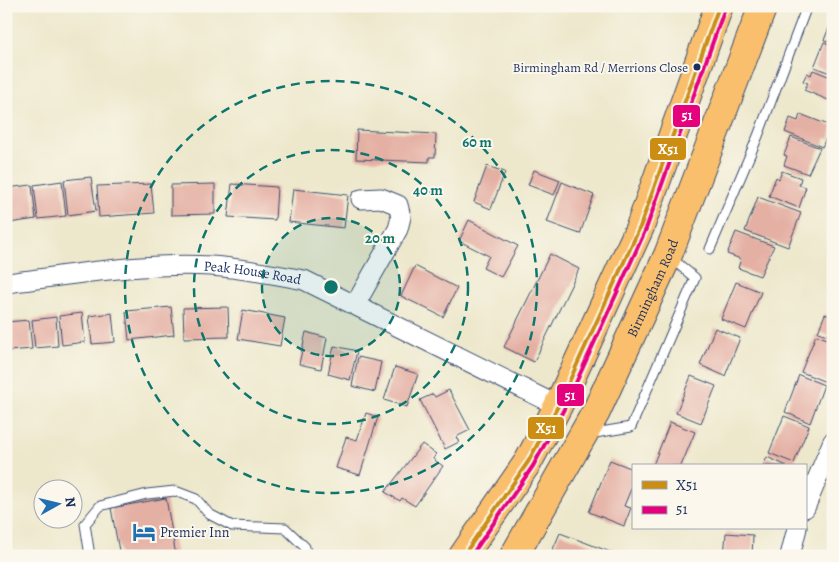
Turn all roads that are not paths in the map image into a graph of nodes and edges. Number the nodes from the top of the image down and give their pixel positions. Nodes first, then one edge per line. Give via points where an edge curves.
1 (719, 6) edge
2 (763, 6) edge
3 (807, 6) edge
4 (361, 198) dead end
5 (710, 249) dead end
6 (668, 255) junction
7 (6, 283) edge
8 (355, 305) junction
9 (558, 406) junction
10 (584, 434) junction
11 (833, 441) edge
12 (806, 506) edge
13 (796, 530) edge
14 (90, 556) edge
15 (306, 556) edge
16 (463, 556) edge
17 (514, 556) edge
18 (790, 556) edge

1 - 9 highway via 640,227
2 - 6 highway, Birmingham Road
3 - 5 lane via 758,136
4 - 8 street via 381,198 398,205 400,218 398,229
6 - 10 highway, Birmingham Road
6 - 10 lane via 695,278 631,427
7 - 8 street, Peak House Road via 136,268 210,266 304,280
8 - 9 street, Peak House Road
9 - 16 highway via 528,462
10 - 17 highway, Birmingham Road
11 - 12 street
13 - 18 street
14 - 15 lane via 85,524 100,506 147,494 175,491 196,499 210,514 232,526 285,528 305,547

